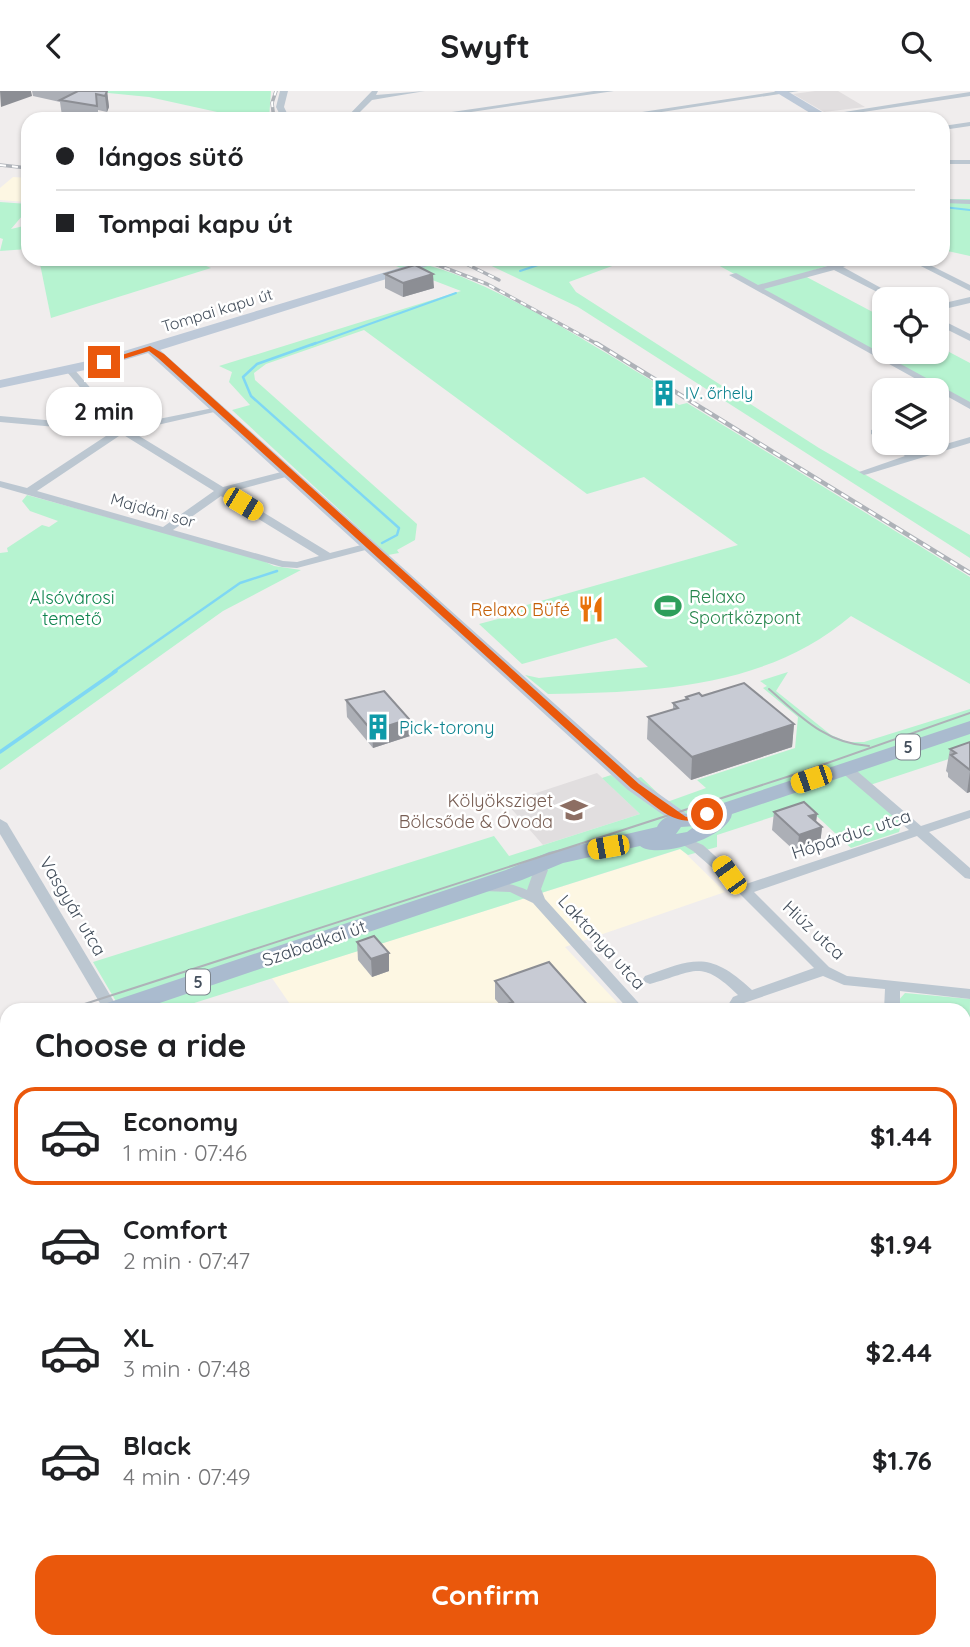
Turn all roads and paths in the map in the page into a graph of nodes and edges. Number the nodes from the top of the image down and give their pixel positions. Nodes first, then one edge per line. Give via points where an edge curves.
1 (284, 91) edge
2 (376, 91) edge
3 (421, 91) edge
4 (610, 91) edge
5 (795, 91) edge
6 (782, 92) edge
7 (970, 94) edge
8 (369, 98) junction
9 (282, 112) edge
10 (356, 112) edge
11 (458, 112) edge
12 (647, 112) edge
13 (817, 112) edge
14 (857, 112) edge
15 (970, 124) edge
16 (950, 127) edge
17 (950, 162) edge
18 (970, 163) edge
19 (950, 201) edge
20 (970, 202) edge
21 (420, 266) edge
22 (839, 266) edge
23 (925, 266) edge
24 (836, 267) junction
25 (733, 275) dead end
26 (874, 287) edge
27 (757, 288) junction
28 (970, 288) edge
29 (970, 299) edge
30 (949, 305) edge
31 (949, 327) edge
32 (970, 338) edge
33 (150, 348) junction
34 (70, 370) junction
35 (0, 384) edge
36 (970, 406) edge
37 (219, 408) junction
38 (0, 419) edge
39 (122, 430) junction
40 (970, 440) edge
41 (911, 455) edge
42 (914, 457) junction
43 (864, 472) dead end
44 (289, 473) junction
45 (0, 484) edge
46 (221, 491) junction
47 (29, 492) junction
48 (166, 530) junction
49 (369, 546) junction
50 (329, 557) junction
51 (970, 727) edge
52 (845, 768) junction
53 (970, 814) edge
54 (0, 823) edge
55 (684, 829) junction
56 (919, 831) junction
57 (541, 870) junction
58 (970, 874) edge
59 (514, 875) junction
60 (729, 875) junction
61 (479, 887) junction
62 (744, 890) junction
63 (538, 899) junction
64 (824, 969) junction
65 (650, 979) dead end
66 (893, 987) junction
67 (970, 995) edge
68 (748, 996) junction
69 (109, 1003) edge
70 (134, 1003) edge
71 (632, 1003) edge
72 (736, 1003) edge
73 (892, 1003) edge

1 - 9 street
2 - 8 street
3 - 8 street
4 - 11 street
5 - 6 street
6 - 12 street
6 - 13 street
7 - 14 street
8 - 10 street
15 - 16 street
17 - 18 street
19 - 20 street
21 - 33 street, Tompai kapu út
22 - 24 street
23 - 28 street
24 - 26 street
24 - 27 street
25 - 27 street
27 - 36 street
29 - 30 street
31 - 32 street
33 - 34 street, Tompai kapu út
33 - 37 street
34 - 35 street, Tompai kapu út
34 - 39 street
37 - 39 street
37 - 44 street
38 - 39 street
39 - 46 street
39 - 47 street
40 - 42 street
41 - 42 street
42 - 43 street
44 - 46 street
44 - 49 street
45 - 47 street, Majdáni sor
46 - 48 street
46 - 50 street
47 - 48 street, Majdáni sor
48 - 50 street, Majdáni sor via 282,564
49 - 50 street
49 - 55 street
51 - 52 main road, Szabadkai út / 5
52 - 55 main road, Szabadkai út / 5 via 746,801
52 - 56 street
53 - 56 street, Hópárduc utca
54 - 69 street, Vasgyár utca
55 - 57 main road, Szabadkai út / 5
55 - 59 main road, Szabadkai út / 5 via 557,857
55 - 60 street, Hiúz utca
55 - 60 street, Hiúz utca
56 - 58 street
56 - 62 street, Hópárduc utca
57 - 59 main road, Szabadkai út / 5
57 - 63 street, Laktanya utca via 534,889
59 - 61 main road, Szabadkai út / 5
60 - 62 street, Hiúz utca
61 - 63 street, Laktanya utca via 512,888
61 - 70 main road, Szabadkai út / 5
62 - 64 street, Hiúz utca
63 - 71 street, Laktanya utca
64 - 66 street, Hiúz utca via 844,980
64 - 68 street
65 - 68 street via 680,968 710,965
66 - 67 street, Hiúz utca
66 - 73 street
68 - 72 street

